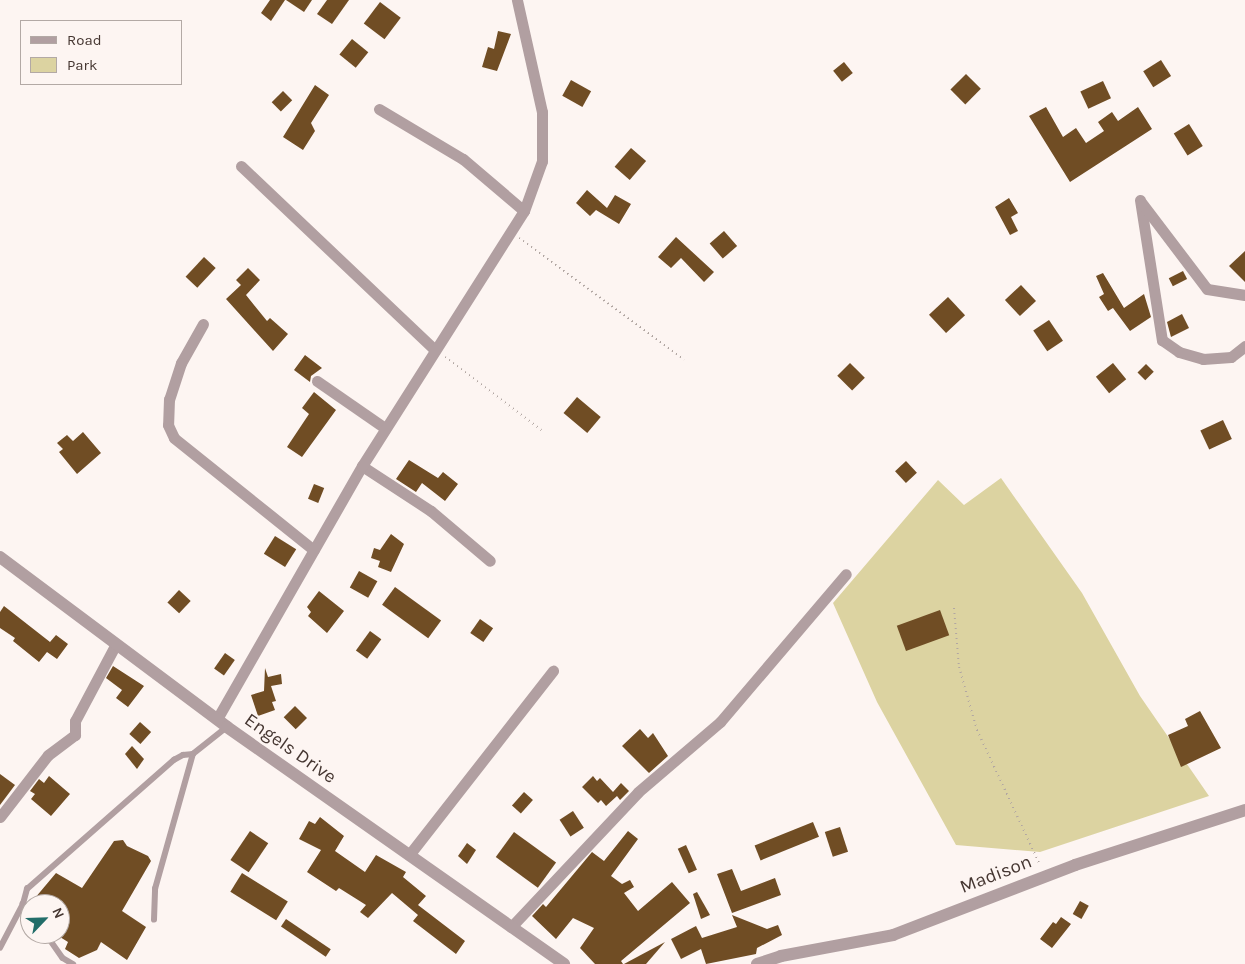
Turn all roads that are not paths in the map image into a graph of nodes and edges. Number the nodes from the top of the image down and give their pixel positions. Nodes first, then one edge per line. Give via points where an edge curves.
1 (517, 0) edge
2 (379, 109) dead end
3 (241, 166) dead end
4 (524, 211) junction
5 (1245, 296) edge
6 (203, 324) dead end
7 (1245, 346) edge
8 (435, 350) junction
9 (317, 381) dead end
10 (385, 428) junction
11 (362, 466) junction
12 (314, 550) junction
13 (0, 557) edge
14 (490, 561) dead end
15 (846, 574) dead end
16 (116, 644) junction
17 (553, 671) dead end
18 (222, 723) junction
19 (193, 754) junction
20 (1245, 810) edge
21 (0, 817) edge
22 (409, 855) junction
23 (26, 894) edge
24 (20, 910) edge
25 (154, 920) dead end
26 (511, 927) junction
27 (53, 944) edge
28 (0, 948) edge
29 (73, 964) edge
30 (564, 964) edge
31 (757, 964) edge

1 - 4 street via 542,112 542,161
2 - 4 street via 462,159
3 - 8 street
4 - 8 street
5 - 7 street via 1207,289 1140,200 1162,340 1179,352 1203,359 1231,357
6 - 12 street via 181,363 169,398 168,425 174,438
8 - 10 street
9 - 10 street
10 - 11 street
11 - 12 street
11 - 14 street via 431,511
12 - 18 street
13 - 16 street, Engels Drive
15 - 26 street via 720,722 638,792
16 - 18 street, Engels Drive
16 - 21 street via 75,721 75,735 48,755
17 - 22 street
18 - 19 lane
18 - 22 street, Engels Drive
19 - 23 lane via 174,760 27,888
19 - 25 lane via 155,889
20 - 31 street, Madison via 1046,876 892,935 781,956
22 - 26 street, Engels Drive
24 - 28 lane
26 - 30 street, Engels Drive
27 - 29 lane via 63,958

